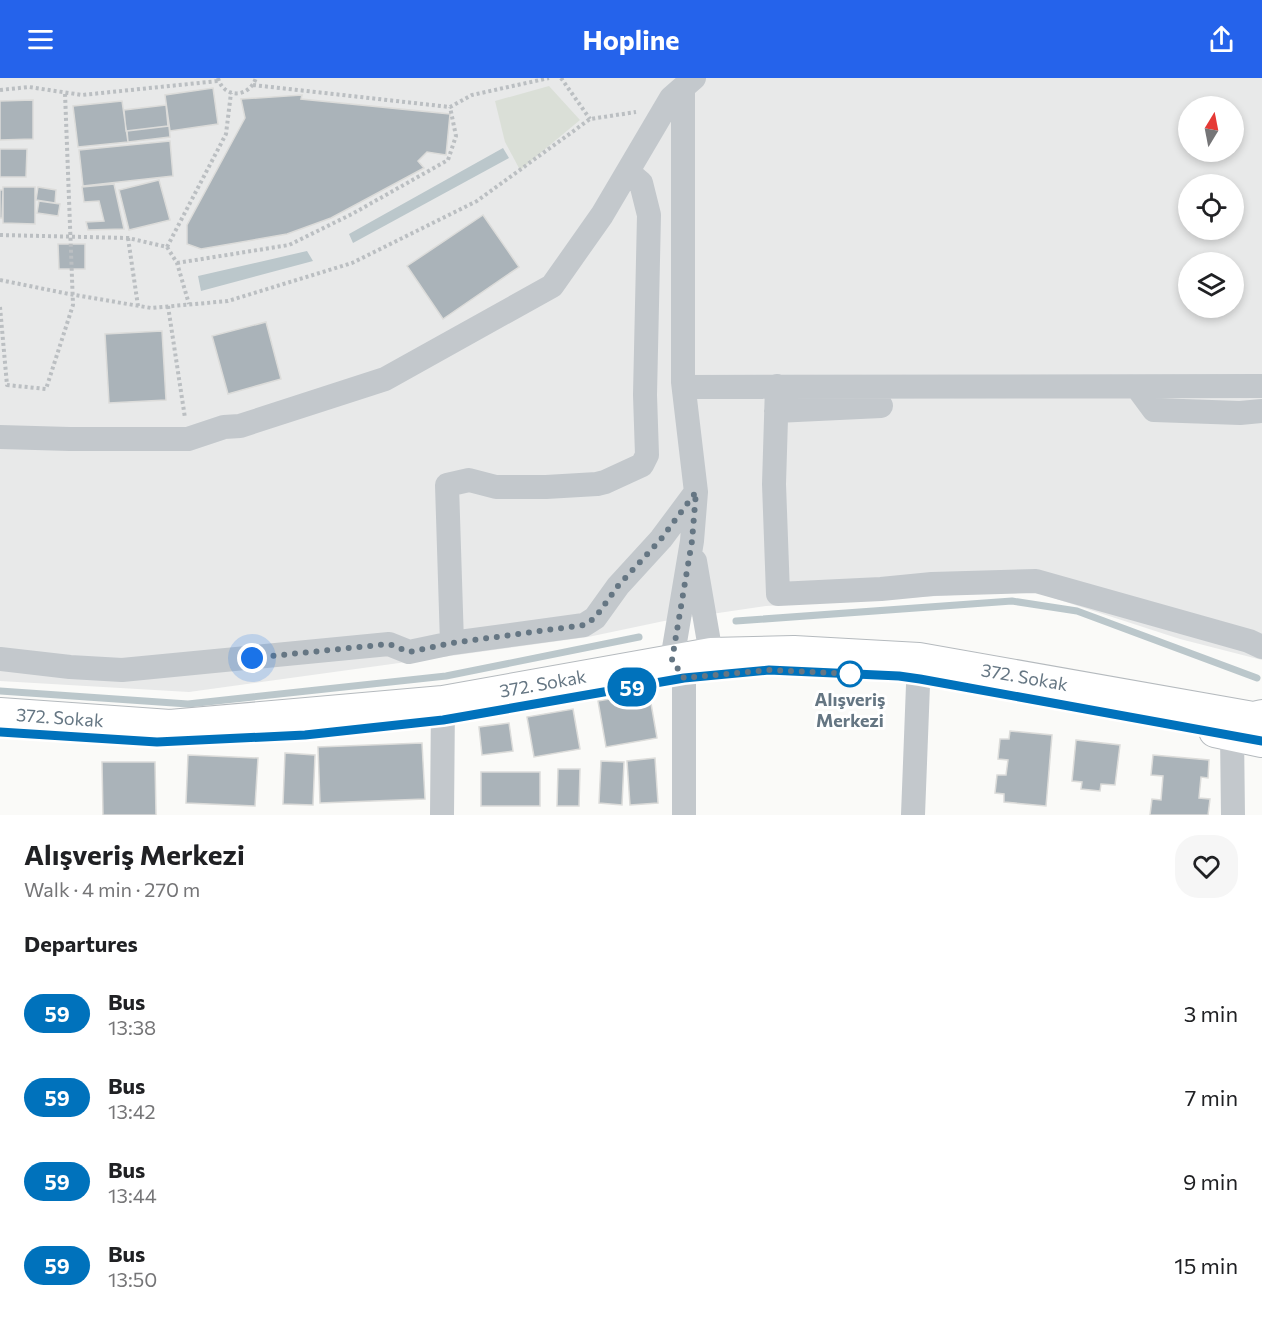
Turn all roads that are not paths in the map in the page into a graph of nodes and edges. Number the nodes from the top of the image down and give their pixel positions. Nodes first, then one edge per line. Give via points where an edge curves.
1 (688, 83) edge
2 (628, 172) junction
3 (777, 386) junction
4 (1262, 386) edge
5 (684, 387) junction
6 (1137, 387) junction
7 (881, 406) dead end
8 (776, 411) junction
9 (1262, 411) edge
10 (0, 437) edge
11 (696, 492) junction
12 (692, 541) junction
13 (452, 643) junction
14 (1262, 647) edge
15 (711, 654) junction
16 (0, 659) edge
17 (678, 669) junction
18 (919, 669) junction
19 (443, 711) junction
20 (0, 714) edge
21 (1262, 716) edge
22 (0, 732) edge
23 (1232, 734) junction
24 (1262, 741) edge
25 (442, 815) edge
26 (684, 815) edge
27 (913, 815) edge
28 (1233, 815) edge

1 - 2 street via 671,98
1 - 5 street
2 - 10 street via 552,286 385,380 188,439
2 - 13 street via 640,183 649,215 645,395 648,455 642,465 597,484 495,488 469,480 447,485
3 - 5 street
3 - 6 street
3 - 8 street
4 - 6 street
5 - 11 street
6 - 9 street via 1154,410
7 - 8 street
8 - 14 street via 778,594 1036,581
11 - 12 street
11 - 13 street via 590,622
12 - 15 street
12 - 17 street
13 - 16 street via 409,652 389,644 122,670
15 - 17 main road, 372. Sokak
15 - 18 main road, 372. Sokak via 794,652
17 - 18 main road, 372. Sokak via 899,676
17 - 19 main road, 372. Sokak
17 - 26 street
18 - 21 main road, 372. Sokak via 1253,718
18 - 23 main road, 372. Sokak
18 - 27 street
19 - 20 main road, 372. Sokak via 170,726
19 - 22 main road, 372. Sokak via 305,735 157,742
19 - 25 street
23 - 24 main road, 372. Sokak
23 - 28 street

